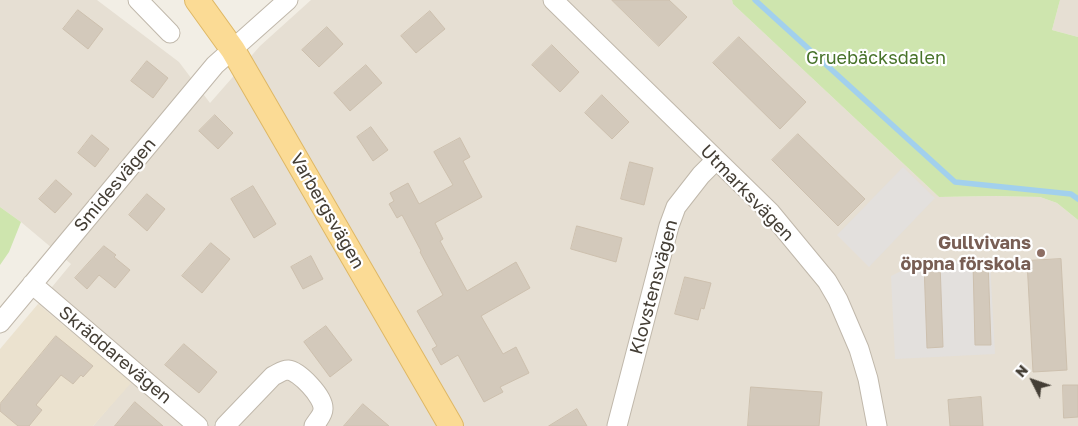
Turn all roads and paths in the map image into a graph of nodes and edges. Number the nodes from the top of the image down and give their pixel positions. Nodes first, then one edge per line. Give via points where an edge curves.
1 (138, 0) edge
2 (197, 0) edge
3 (288, 0) edge
4 (554, 0) edge
5 (170, 33) dead end
6 (232, 50) junction
7 (716, 160) junction
8 (32, 284) junction
9 (0, 323) edge
10 (198, 426) edge
11 (225, 426) edge
12 (314, 426) edge
13 (451, 426) edge
14 (617, 426) edge
15 (877, 426) edge

1 - 5 street
2 - 6 main road, Varbergsvägen
3 - 6 street, Smidesvägen
4 - 7 street, Utmarksvägen
6 - 8 street, Smidesvägen via 215,65
6 - 13 main road, Varbergsvägen
7 - 14 street, Klovstensvägen via 684,196 669,226
7 - 15 street, Utmarksvägen via 770,212 838,300 859,349
8 - 9 street, Smidesvägen
8 - 10 street, Skräddarevägen
11 - 12 street via 274,376 287,370 296,373 312,387 321,400 321,416

